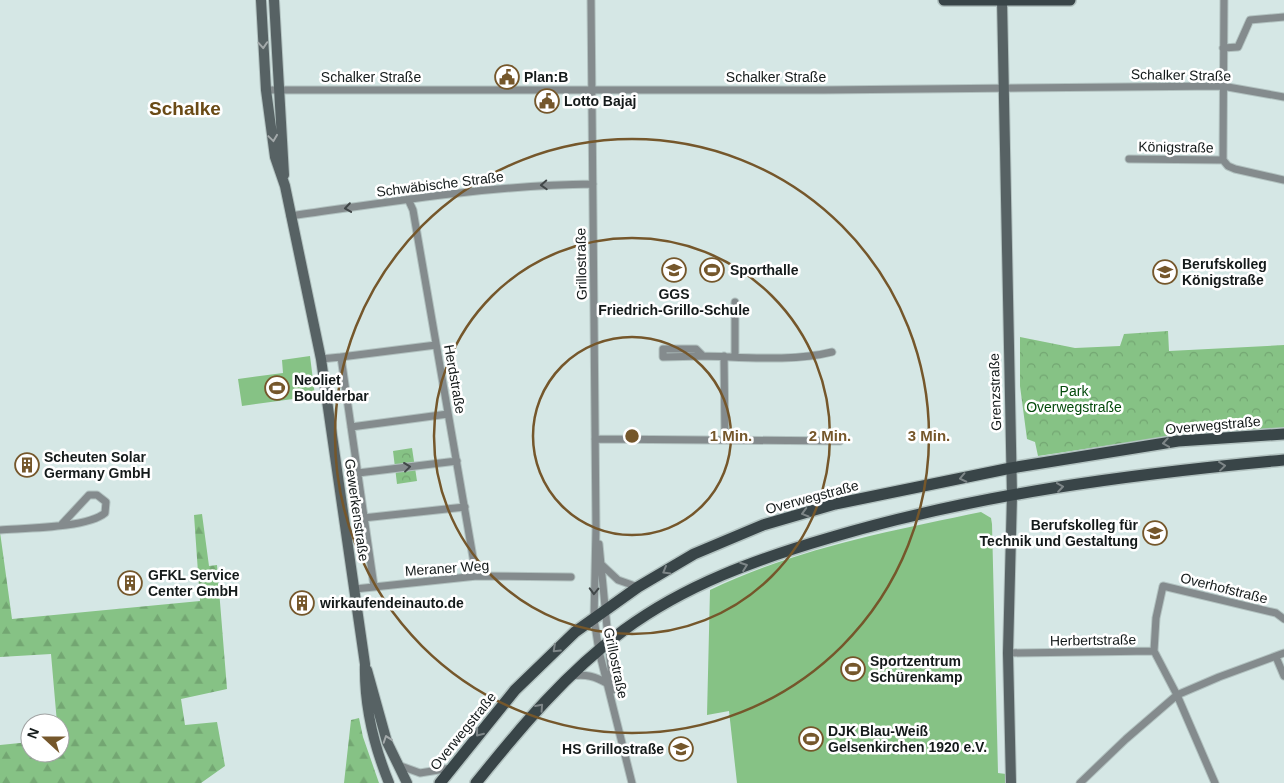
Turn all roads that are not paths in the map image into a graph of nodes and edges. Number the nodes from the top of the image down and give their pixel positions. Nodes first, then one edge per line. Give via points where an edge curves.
1 (260, 0) edge
2 (274, 0) edge
3 (591, 0) edge
4 (944, 0) edge
5 (1002, 0) edge
6 (1070, 0) edge
7 (1224, 0) edge
8 (1284, 18) edge
9 (1224, 48) junction
10 (1222, 86) junction
11 (1003, 87) junction
12 (278, 89) junction
13 (592, 89) junction
14 (266, 90) junction
15 (1284, 97) edge
16 (1129, 159) dead end
17 (1225, 163) junction
18 (1284, 180) edge
19 (593, 184) junction
20 (285, 186) junction
21 (408, 199) junction
22 (290, 216) junction
23 (735, 302) dead end
24 (436, 345) junction
25 (832, 352) dead end
26 (704, 356) junction
27 (724, 356) junction
28 (735, 356) junction
29 (341, 357) junction
30 (321, 360) junction
31 (448, 414) junction
32 (351, 426) junction
33 (1284, 434) edge
34 (595, 439) junction
35 (725, 440) junction
36 (840, 440) dead end
37 (1284, 460) edge
38 (456, 461) junction
39 (1011, 468) junction
40 (358, 473) junction
41 (1012, 494) junction
42 (465, 507) junction
43 (363, 518) junction
44 (62, 524) junction
45 (596, 528) junction
46 (0, 530) edge
47 (474, 563) dead end
48 (602, 565) junction
49 (572, 577) dead end
50 (374, 586) junction
51 (638, 587) junction
52 (355, 588) junction
53 (604, 612) junction
54 (594, 619) junction
55 (1284, 619) edge
56 (609, 643) junction
57 (599, 651) junction
58 (1154, 651) junction
59 (1008, 653) junction
60 (1284, 653) edge
61 (1276, 656) junction
62 (366, 664) junction
63 (568, 676) junction
64 (1284, 676) edge
65 (608, 684) junction
66 (1177, 695) junction
67 (614, 713) junction
68 (398, 765) junction
69 (452, 768) junction
70 (389, 783) edge
71 (407, 783) edge
72 (440, 783) edge
73 (476, 783) edge
74 (632, 783) edge
75 (1011, 783) edge
76 (1080, 783) edge
77 (1215, 783) edge

1 -> 14 street, Gewerkenstraße
2 - 12 street, Gewerkenstraße
3 - 13 street, Grillostraße
4 - 5 main road
5 - 6 main road
5 - 11 street, Grenzstraße
7 - 9 street
8 - 9 street via 1250,20 1238,47
9 - 10 street
10 - 11 street, Schalker Straße
10 - 15 street, Schalker Straße
10 - 17 street
11 - 13 street, Schalker Straße
11 - 39 street, Grenzstraße
12 - 13 street, Schalker Straße
12 - 14 street, Schalker Straße
12 - 20 street, Gewerkenstraße
13 - 19 street, Grillostraße
14 -> 20 street, Gewerkenstraße via 275,156
16 - 17 street, Königstraße
17 - 18 street, Königstraße
19 -> 21 street, Schwäbische Straße via 542,185
19 - 34 street, Grillostraße
20 - 22 street, Gewerkenstraße
21 -> 22 street, Schwäbische Straße
21 - 24 street, Herdstraße via 413,210
22 - 30 street, Gewerkenstraße
23 - 28 street
24 - 29 street
24 - 31 street, Herdstraße
25 - 28 street via 814,356
26 - 26 street via 696,348 663,348 663,357
26 - 27 street
27 - 28 street
27 - 35 street
29 - 30 street
29 - 32 street, Gewerkenstraße
30 - 52 street, Gewerkenstraße
31 - 32 street
31 - 38 street, Herdstraße
32 - 40 street, Gewerkenstraße
33 -> 39 main road, Overwegstraße via 1178,441
34 - 35 street
34 - 45 street, Grillostraße
35 - 36 street
41 -> 37 main road
40 -> 38 street
38 - 42 street, Herdstraße
39 - 41 street, Grenzstraße
39 -> 51 main road, Overwegstraße via 835,504 763,525 694,554
40 - 43 street, Gewerkenstraße
56 -> 41 main road via 646,615 716,576 872,525
41 - 59 street, Grenzstraße
42 - 43 street
42 - 47 street, Herdstraße
43 - 50 street, Gewerkenstraße
44 - 44 street via 98,519 105,513 106,502 97,495 89,495
44 - 46 street
45 - 48 street, Grillostraße
45 -> 54 street, Grillostraße
48 - 51 street via 618,580
48 - 53 street, Grillostraße
49 - 50 street, Meraner Weg via 476,576
50 - 52 street, Meraner Weg
51 - 53 main road, Overwegstraße
52 - 62 street, Gewerkenstraße
53 - 54 main road, Overwegstraße
53 - 56 street, Grillostraße
54 - 57 street, Grillostraße
54 -> 69 main road, Overwegstraße via 575,632 516,690
55 - 58 street, Overhofstraße via 1276,613 1163,586 1156,618
56 - 57 main road
56 - 67 street, Grillostraße
57 - 63 main road
57 - 65 street, Grillostraße
58 - 59 street, Herbertstraße
58 - 66 street, Herbertstraße
59 - 75 street, Grenzstraße
60 - 61 street
61 - 64 street
61 - 66 street
68 -> 62 street, Gewerkenstraße via 387,742
62 - 70 street, Gewerkenstraße via 364,686 371,724
63 - 65 street via 583,674
73 -> 63 main road
65 - 67 street, Grillostraße
66 - 76 street
66 - 77 street, Herbertstraße
67 - 74 street, Grillostraße
68 - 69 street via 420,773
68 - 71 street, Gewerkenstraße
69 - 72 main road, Overwegstraße

